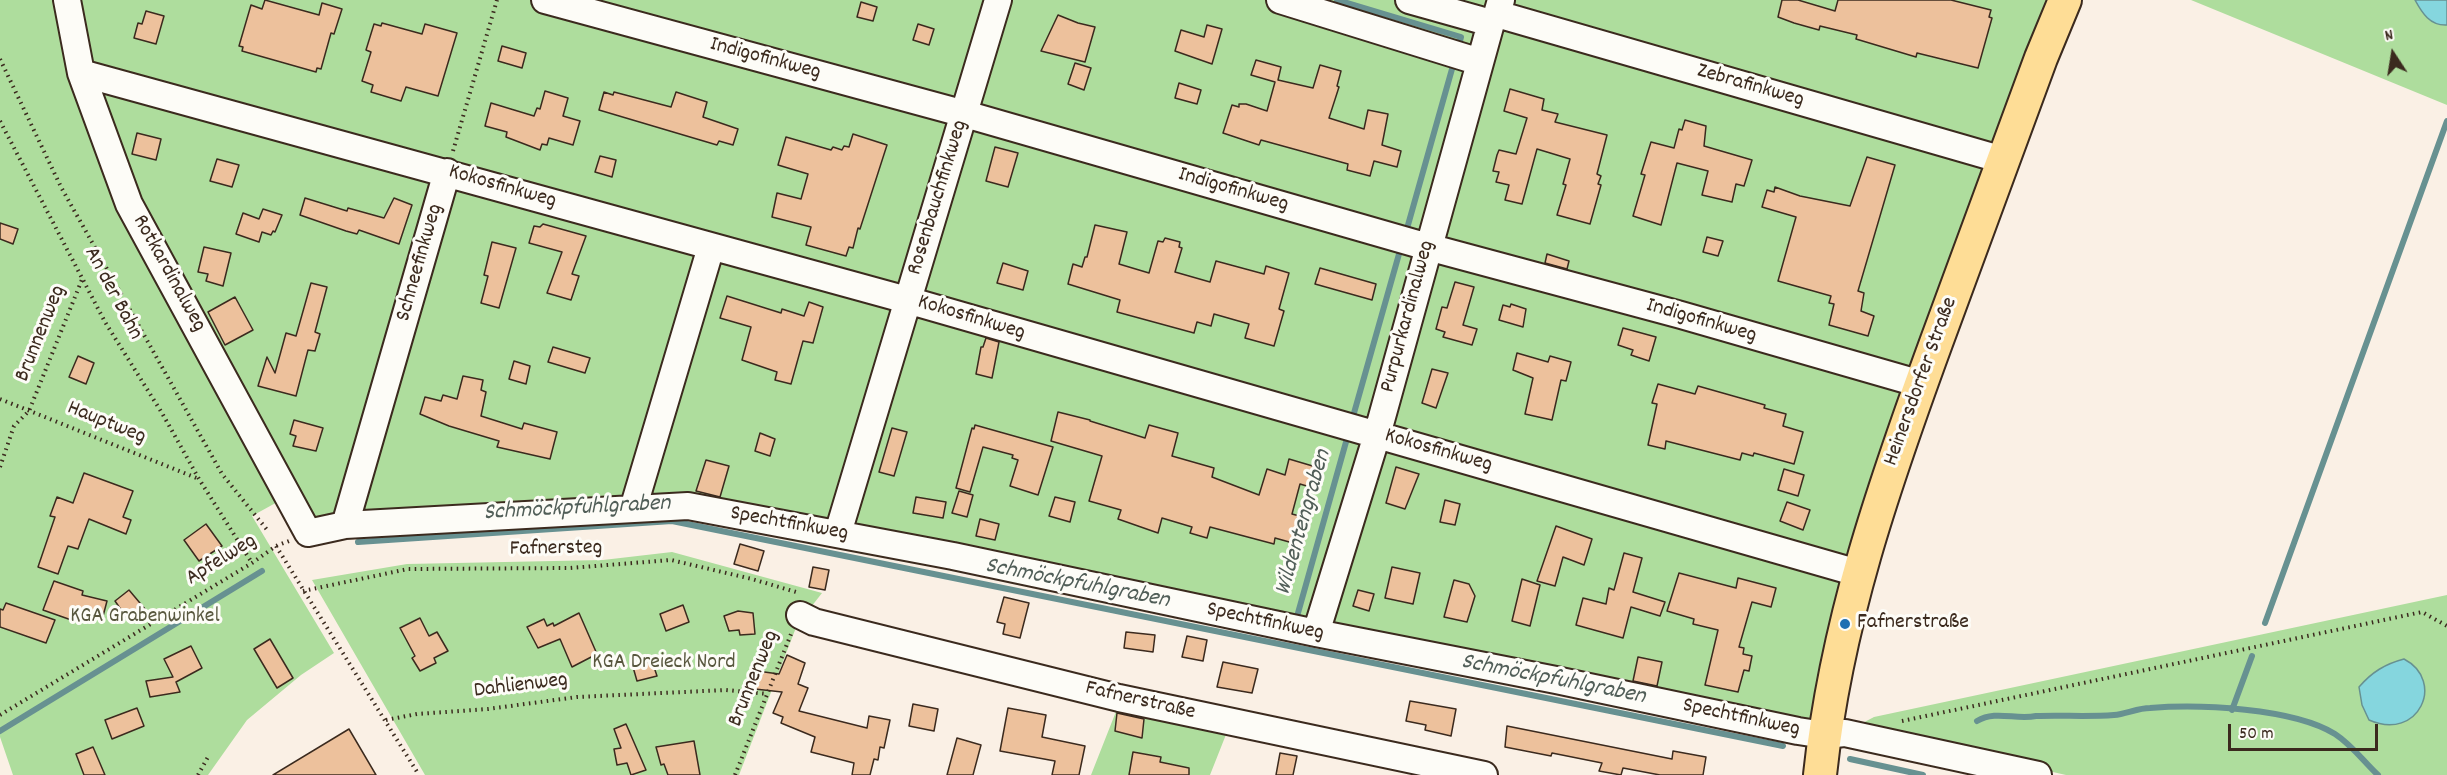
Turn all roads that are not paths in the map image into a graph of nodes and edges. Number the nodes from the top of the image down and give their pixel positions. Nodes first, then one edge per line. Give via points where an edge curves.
1 (67, 0) edge
2 (545, 0) edge
3 (998, 0) edge
4 (1280, 0) edge
5 (1409, 0) edge
6 (2065, 0) edge
7 (1496, 12) edge
8 (1480, 62) junction
9 (81, 73) junction
10 (965, 114) junction
11 (2003, 160) junction
12 (447, 172) junction
13 (711, 247) junction
14 (1428, 247) junction
15 (907, 300) junction
16 (1921, 384) junction
17 (1377, 435) junction
18 (633, 509) junction
19 (345, 525) junction
20 (308, 533) joint
21 (837, 533) junction
22 (1858, 573) junction
23 (803, 605) road end
24 (1316, 633) junction
25 (1824, 735) junction
26 (1437, 770) edge
27 (1484, 775) edge
28 (1820, 775) edge
29 (2038, 775) edge

1 - 9 street, Rotkardinalweg
2 - 10 street, Indigofinkweg
3 - 10 street, Rosenbauchfinkweg
4 - 8 street
5 - 7 street, Zebrafinkweg
6 - 11 main road, Heinersdorfer Straße
7 - 8 street, Purpurkardinalweg
7 - 11 street, Zebrafinkweg
8 - 14 street, Purpurkardinalweg
9 - 12 street, Kokosfinkweg
9 - 20 street, Rotkardinalweg via 129,204
10 - 14 street, Indigofinkweg
10 - 15 street, Rosenbauchfinkweg
11 - 16 main road, Heinersdorfer Straße
12 - 13 street, Kokosfinkweg
12 - 19 street, Schneefinkweg
13 - 15 street, Kokosfinkweg
13 - 18 street
14 - 16 street, Indigofinkweg
14 - 17 street, Purpurkardinalweg
15 - 17 street, Kokosfinkweg
15 - 21 street, Rosenbauchfinkweg
16 - 22 main road, Heinersdorfer Straße
17 - 22 street, Kokosfinkweg
17 - 24 street, Purpurkardinalweg
18 - 19 street, Spechtfinkweg
18 - 21 street, Spechtfinkweg via 688,506
19 - 20 street, Spechtfinkweg
21 - 24 street, Spechtfinkweg
22 - 25 main road, Heinersdorfer Straße
23 - 26 street, Fafnerstraße via 814,622 1119,698
24 - 25 street, Spechtfinkweg
25 - 28 main road, Heinersdorfer Straße
25 - 29 street, Spechtfinkweg via 1845,733
26 - 27 street, Fafnerstraße

